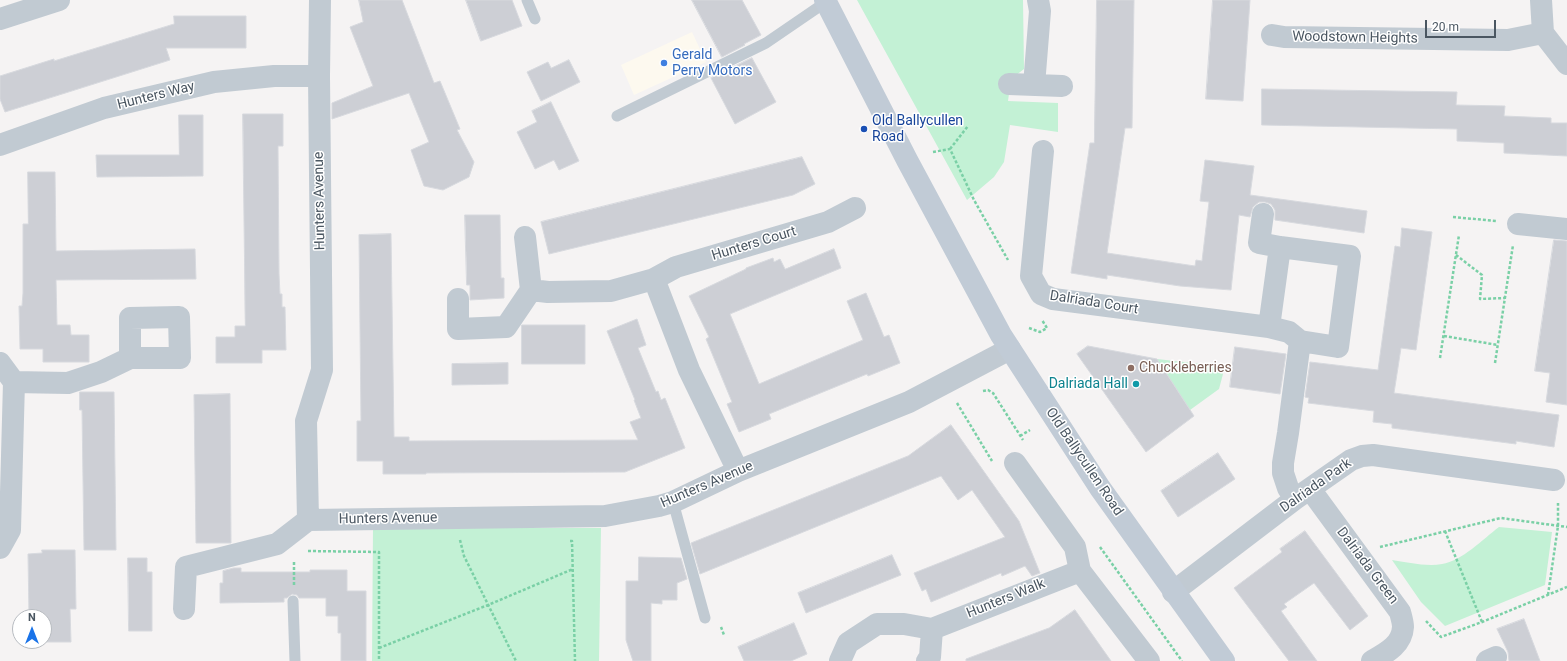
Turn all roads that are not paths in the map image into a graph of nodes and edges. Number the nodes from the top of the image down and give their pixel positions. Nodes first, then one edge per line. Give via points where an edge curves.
1 (60, 0) edge
2 (320, 0) edge
3 (527, 0) edge
4 (1038, 0) edge
5 (1541, 0) edge
6 (825, 1) edge
7 (0, 19) edge
8 (534, 19) dead end
9 (1543, 33) junction
10 (1272, 35) dead end
11 (1567, 64) edge
12 (319, 76) junction
13 (1009, 84) dead end
14 (1034, 85) junction
15 (1062, 86) dead end
16 (617, 116) dead end
17 (0, 145) edge
18 (1043, 151) dead end
19 (855, 208) dead end
20 (1263, 214) dead end
21 (1518, 224) road end
22 (1567, 229) edge
23 (525, 237) dead end
24 (1280, 247) junction
25 (654, 279) junction
26 (531, 290) junction
27 (458, 299) dead end
28 (1269, 327) junction
29 (1300, 341) junction
30 (1010, 349) junction
31 (130, 358) dead end
32 (0, 363) edge
33 (14, 382) junction
34 (1005, 465) road end
35 (738, 471) junction
36 (1554, 480) dead end
37 (1303, 494) junction
38 (673, 502) junction
39 (308, 520) junction
40 (0, 548) edge
41 (1080, 571) junction
42 (1173, 592) junction
43 (294, 601) road end
44 (184, 609) dead end
45 (705, 618) dead end
46 (932, 629) junction
47 (294, 661) edge
48 (840, 661) edge
49 (927, 661) edge
50 (1148, 661) edge
51 (1224, 661) edge
52 (1372, 661) edge

1 - 7 street
2 - 12 street, Hunters Avenue
3 - 8 lane
4 - 14 street via 1040,11
5 - 9 street
6 - 16 lane via 766,42
6 - 30 street, Old Ballycullen Road
9 - 10 street, Woodstown Heights via 1508,40
9 - 11 street
12 - 17 street, Hunters Way via 274,76 214,82 104,108
12 - 39 street, Hunters Avenue via 322,370 306,421
13 - 14 street
14 - 15 street
18 - 28 street, Dalriada Court via 1031,276 1041,294 1053,299
19 - 25 street, Hunters Court via 828,222 676,267
20 - 24 street, Dalriada Court via 1259,243
21 - 22 street
23 - 26 street
24 - 28 street
24 - 29 street, Dalriada Court via 1350,256 1338,347
25 - 26 street, Hunters Court via 611,291
25 - 35 street via 689,370
26 - 27 street via 506,327 458,329
28 - 29 street, Dalriada Court via 1289,332
29 - 37 street via 1283,473 1288,488
30 - 35 street, Hunters Avenue via 910,402
30 - 42 street, Old Ballycullen Road via 1100,488
31 - 33 street via 101,372 68,383
32 - 33 street
33 - 40 street via 10,530
34 - 41 street via 1075,547
35 - 38 street, Hunters Avenue
36 - 37 street, Dalriada Park via 1372,455 1351,460
37 - 42 street, Dalriada Park
37 - 52 street, Dalriada Green via 1400,612 1403,627 1399,640 1392,649
38 - 39 street, Hunters Avenue via 605,516
38 - 45 lane
39 - 44 street via 277,544 186,567
41 - 46 street, Hunters Walk
41 - 50 street
42 - 51 street, Old Ballycullen Road
43 - 47 lane
46 - 48 street via 904,624 877,624 848,643
46 - 49 street via 930,657

